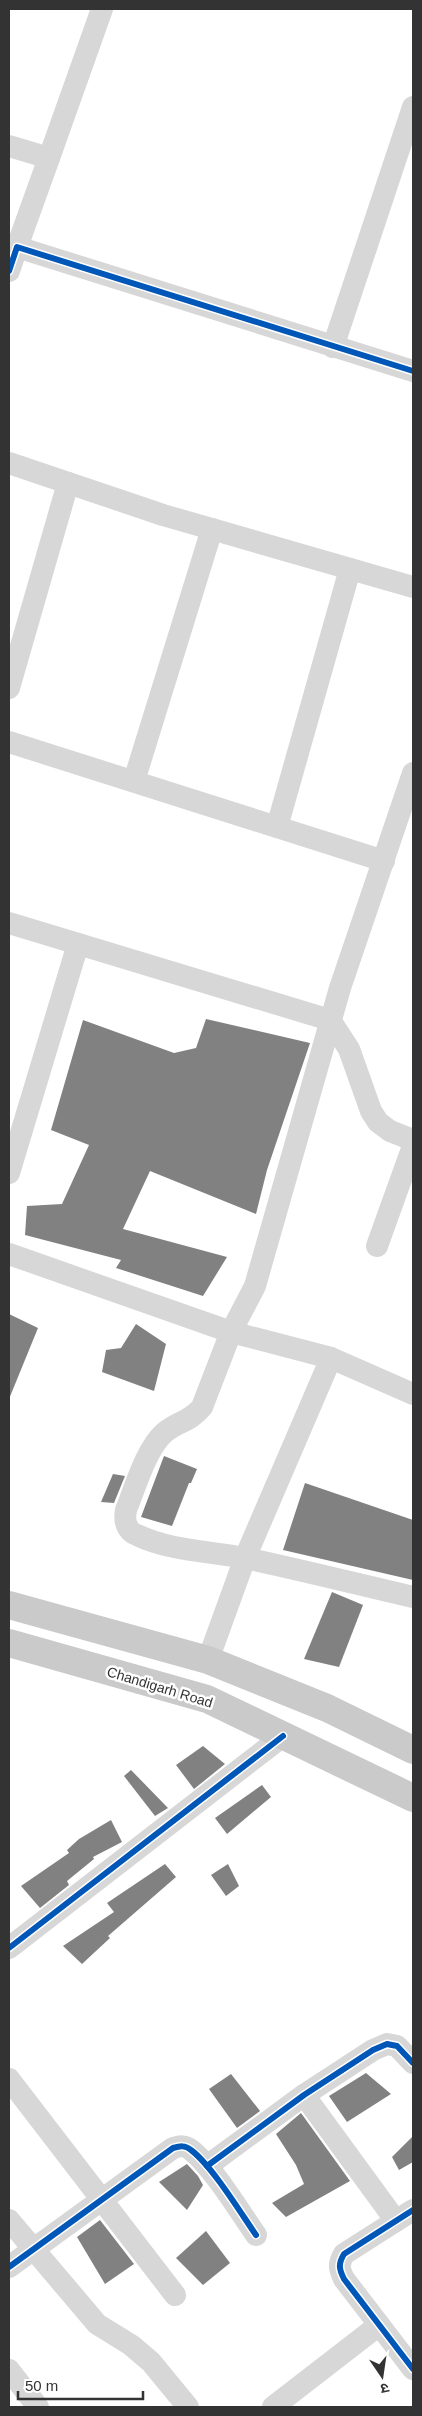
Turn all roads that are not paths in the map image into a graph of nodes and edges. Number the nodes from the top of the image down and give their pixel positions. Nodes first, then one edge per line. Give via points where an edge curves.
1 (102, 9) edge
2 (413, 107) edge
3 (9, 146) edge
4 (49, 158) junction
5 (17, 248) junction
6 (9, 271) edge
7 (333, 347) junction
8 (413, 371) edge
9 (9, 463) edge
10 (68, 483) junction
11 (212, 529) junction
12 (350, 569) junction
13 (413, 587) edge
14 (9, 688) edge
15 (9, 742) edge
16 (413, 773) edge
17 (134, 781) junction
18 (277, 827) junction
19 (384, 861) junction
20 (9, 923) edge
21 (78, 944) junction
22 (330, 1020) junction
23 (413, 1140) edge
24 (413, 1146) edge
25 (9, 1173) edge
26 (377, 1246) dead end
27 (9, 1254) edge
28 (231, 1332) junction
29 (331, 1358) junction
30 (413, 1394) edge
31 (245, 1558) junction
32 (413, 1597) edge
33 (9, 1605) edge
34 (9, 1643) edge
35 (208, 1660) junction
36 (283, 1736) junction
37 (413, 1750) edge
38 (413, 1798) edge
39 (9, 1948) edge
40 (413, 2063) edge
41 (9, 2079) edge
42 (304, 2095) junction
43 (207, 2166) junction
44 (100, 2200) junction
45 (404, 2216) edge
46 (9, 2220) edge
47 (256, 2235) dead end
48 (32, 2248) junction
49 (9, 2266) edge
50 (176, 2295) dead end
51 (380, 2325) junction
52 (9, 2370) edge
53 (413, 2370) edge
54 (38, 2407) edge
55 (188, 2407) edge
56 (273, 2407) edge

1 - 4 street
2 - 7 street
3 - 4 street
4 - 5 street
5 - 6 street
5 - 7 street
7 - 8 street
9 - 10 street
10 - 11 street
10 - 14 street
11 - 12 street
11 - 17 street
12 - 13 street
12 - 18 street
15 - 17 street
16 - 19 street
17 - 18 street
18 - 19 street
19 - 22 street
20 - 21 street
21 - 22 street
21 - 25 street
22 - 23 street via 349,1048 365,1098 378,1122 390,1131
22 - 28 street via 255,1286
24 - 26 street
27 - 28 street
28 - 29 street
28 - 31 street via 202,1408 194,1418 166,1431 155,1442 125,1518 129,1530 136,1535 164,1544
29 - 30 street
29 - 31 street
31 - 32 street
31 - 35 street
33 - 35 main road
34 - 36 main road, Chandigarh Road via 207,1699
35 - 37 main road via 327,1708
36 - 38 main road, Chandigarh Road
36 - 39 street
40 - 42 street via 397,2046 387,2044
41 - 44 street
42 - 43 street
42 - 45 street
43 - 44 street via 191,2149 173,2148
43 - 47 street
44 - 48 street
44 - 50 street
45 - 51 street via 344,2254 340,2261 344,2278
46 - 48 street
48 - 49 street
48 - 55 street via 98,2324 132,2345 151,2362
51 - 53 street
51 - 56 street
52 - 54 street

